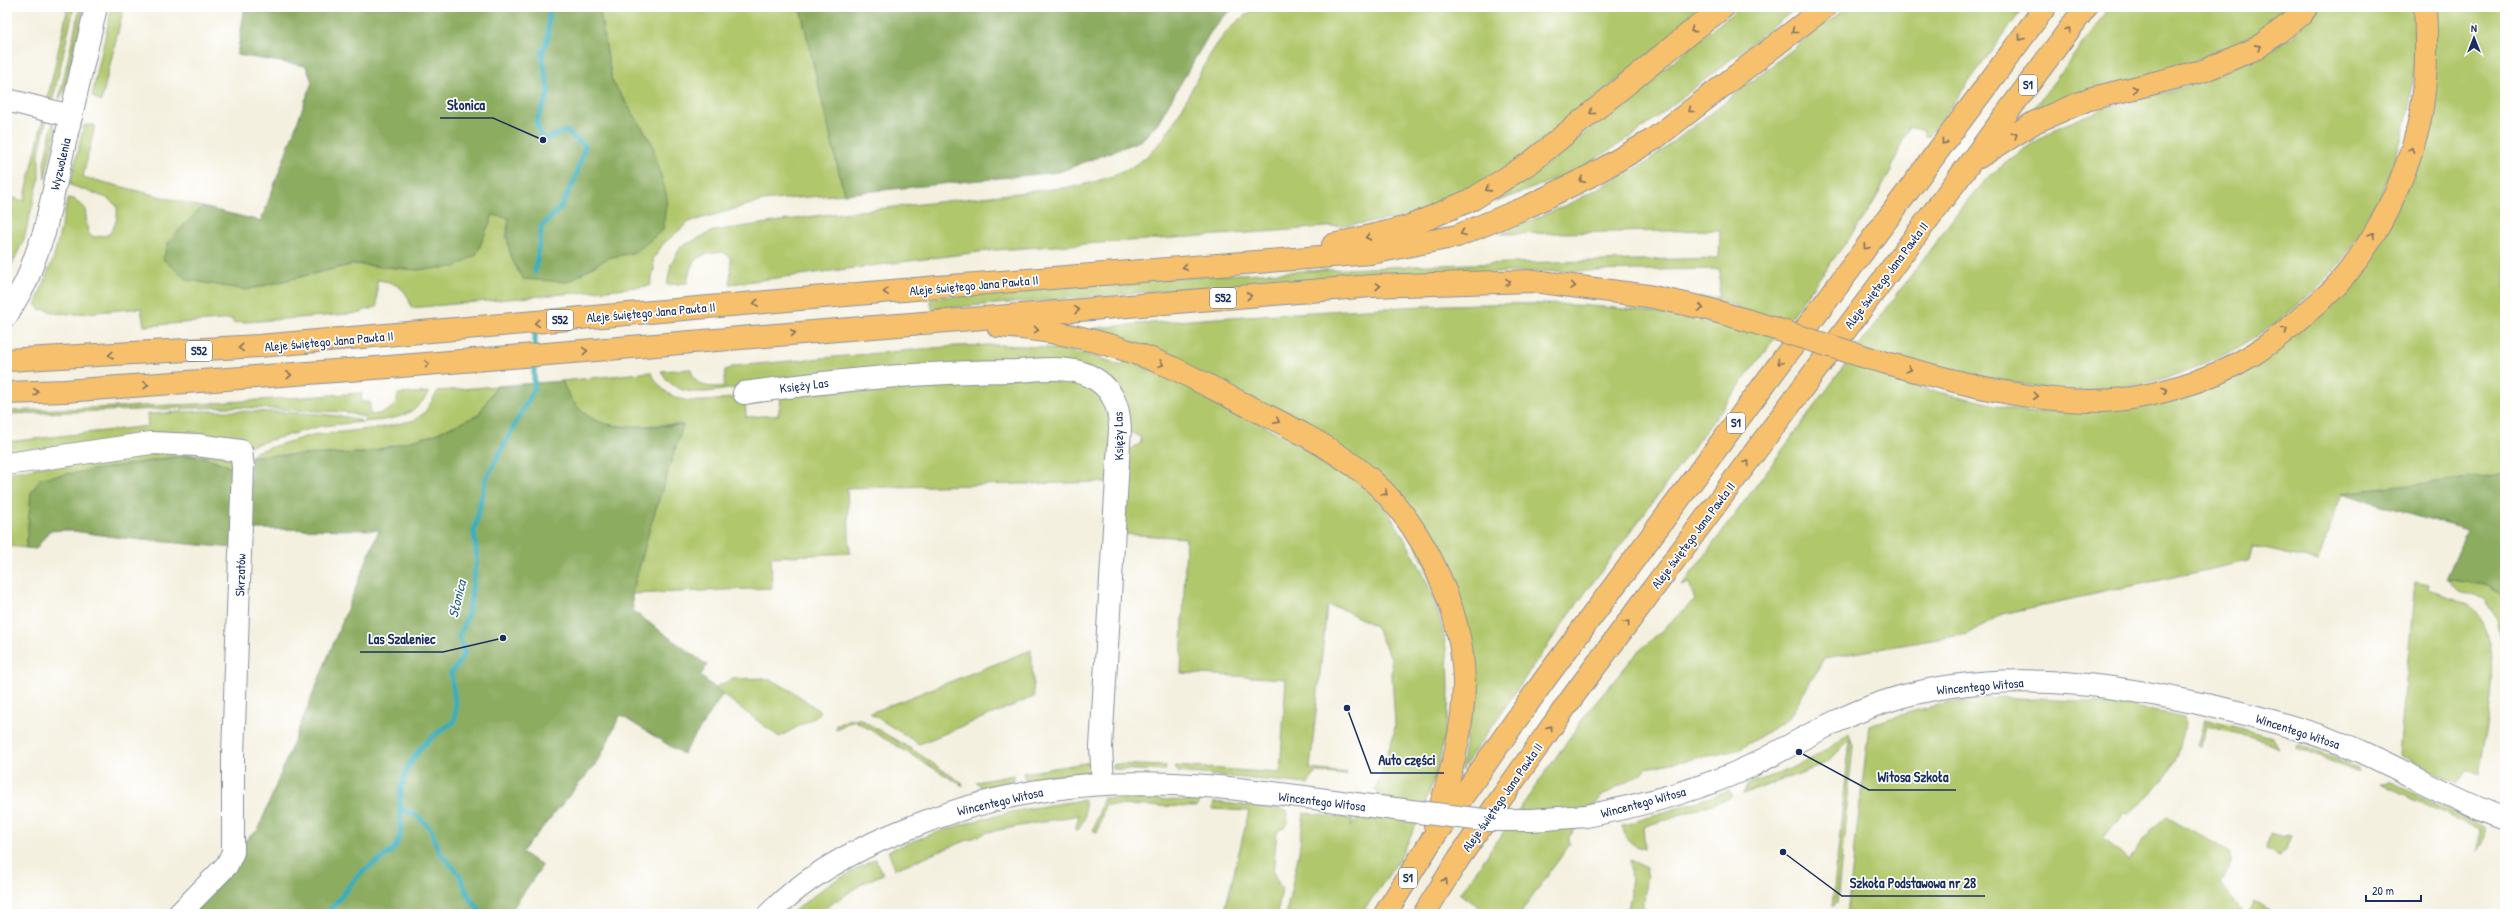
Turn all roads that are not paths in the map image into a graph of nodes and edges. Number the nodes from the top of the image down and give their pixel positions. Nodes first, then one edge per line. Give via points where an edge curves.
1 (96, 7) edge
2 (1724, 7) edge
3 (1825, 7) edge
4 (2045, 7) edge
5 (2086, 7) edge
6 (2307, 7) edge
7 (2425, 7) edge
8 (7, 100) edge
9 (71, 116) junction
10 (1970, 163) junction
11 (1224, 264) junction
12 (10, 306) edge
13 (913, 323) junction
14 (7, 360) edge
15 (7, 392) edge
16 (744, 393) dead end
17 (7, 464) edge
18 (1103, 784) junction
19 (2505, 819) edge
20 (1431, 842) junction
21 (179, 914) edge
22 (769, 914) edge
23 (1385, 914) edge
24 (1424, 914) edge

1 - 9 street, Wyzwolenia
2 -> 11 highway via 1531,162 1473,199 1408,227 1343,243
3 -> 11 highway, S52 via 1654,139 1592,175 1527,207 1457,236 1371,253
4 -> 20 highway, S1 via 1549,672
10 -> 5 highway, S1
10 -> 6 highway via 2035,122 2089,99 2202,72 2257,48 2301,15
13 -> 7 highway, S52, bridge via 1371,286 1534,281 1648,296 1704,308 1872,359 1949,380 2018,394 2090,401 2155,394 2217,373 2254,354 2295,323 2338,284 2370,239 2398,187 2418,126 2424,78
8 - 9 street
9 - 12 street, Wyzwolenia via 44,233 32,267
24 -> 10 highway, Aleje świętego Jana Pawła II / S1 via 1459,858 1574,695
11 -> 14 highway, Aleje świętego Jana Pawła II / S52 via 391,336 194,351
15 -> 13 highway, S52 via 65,391 389,367
13 -> 20 highway via 1004,326 1061,334 1109,345 1172,368 1309,438 1357,468 1392,500 1428,550 1440,579 1457,632 1464,683 1457,751
16 - 18 street, Księży Las via 911,374 1057,370 1090,375 1106,388 1117,404 1120,428 1101,747
17 - 21 street, Skrzatów via 151,443 241,451 243,467 233,754 233,852 227,865
18 - 19 street, Wincentego Witosa, bridge via 1193,786 1483,820 1586,816 1655,801 1711,783 1752,766 1862,710 1885,701 1963,685 2041,682 2148,693 2286,725 2359,751
18 - 22 street, Wincentego Witosa via 1017,795 976,804 928,820 845,858 794,892
20 - 23 highway, S1

